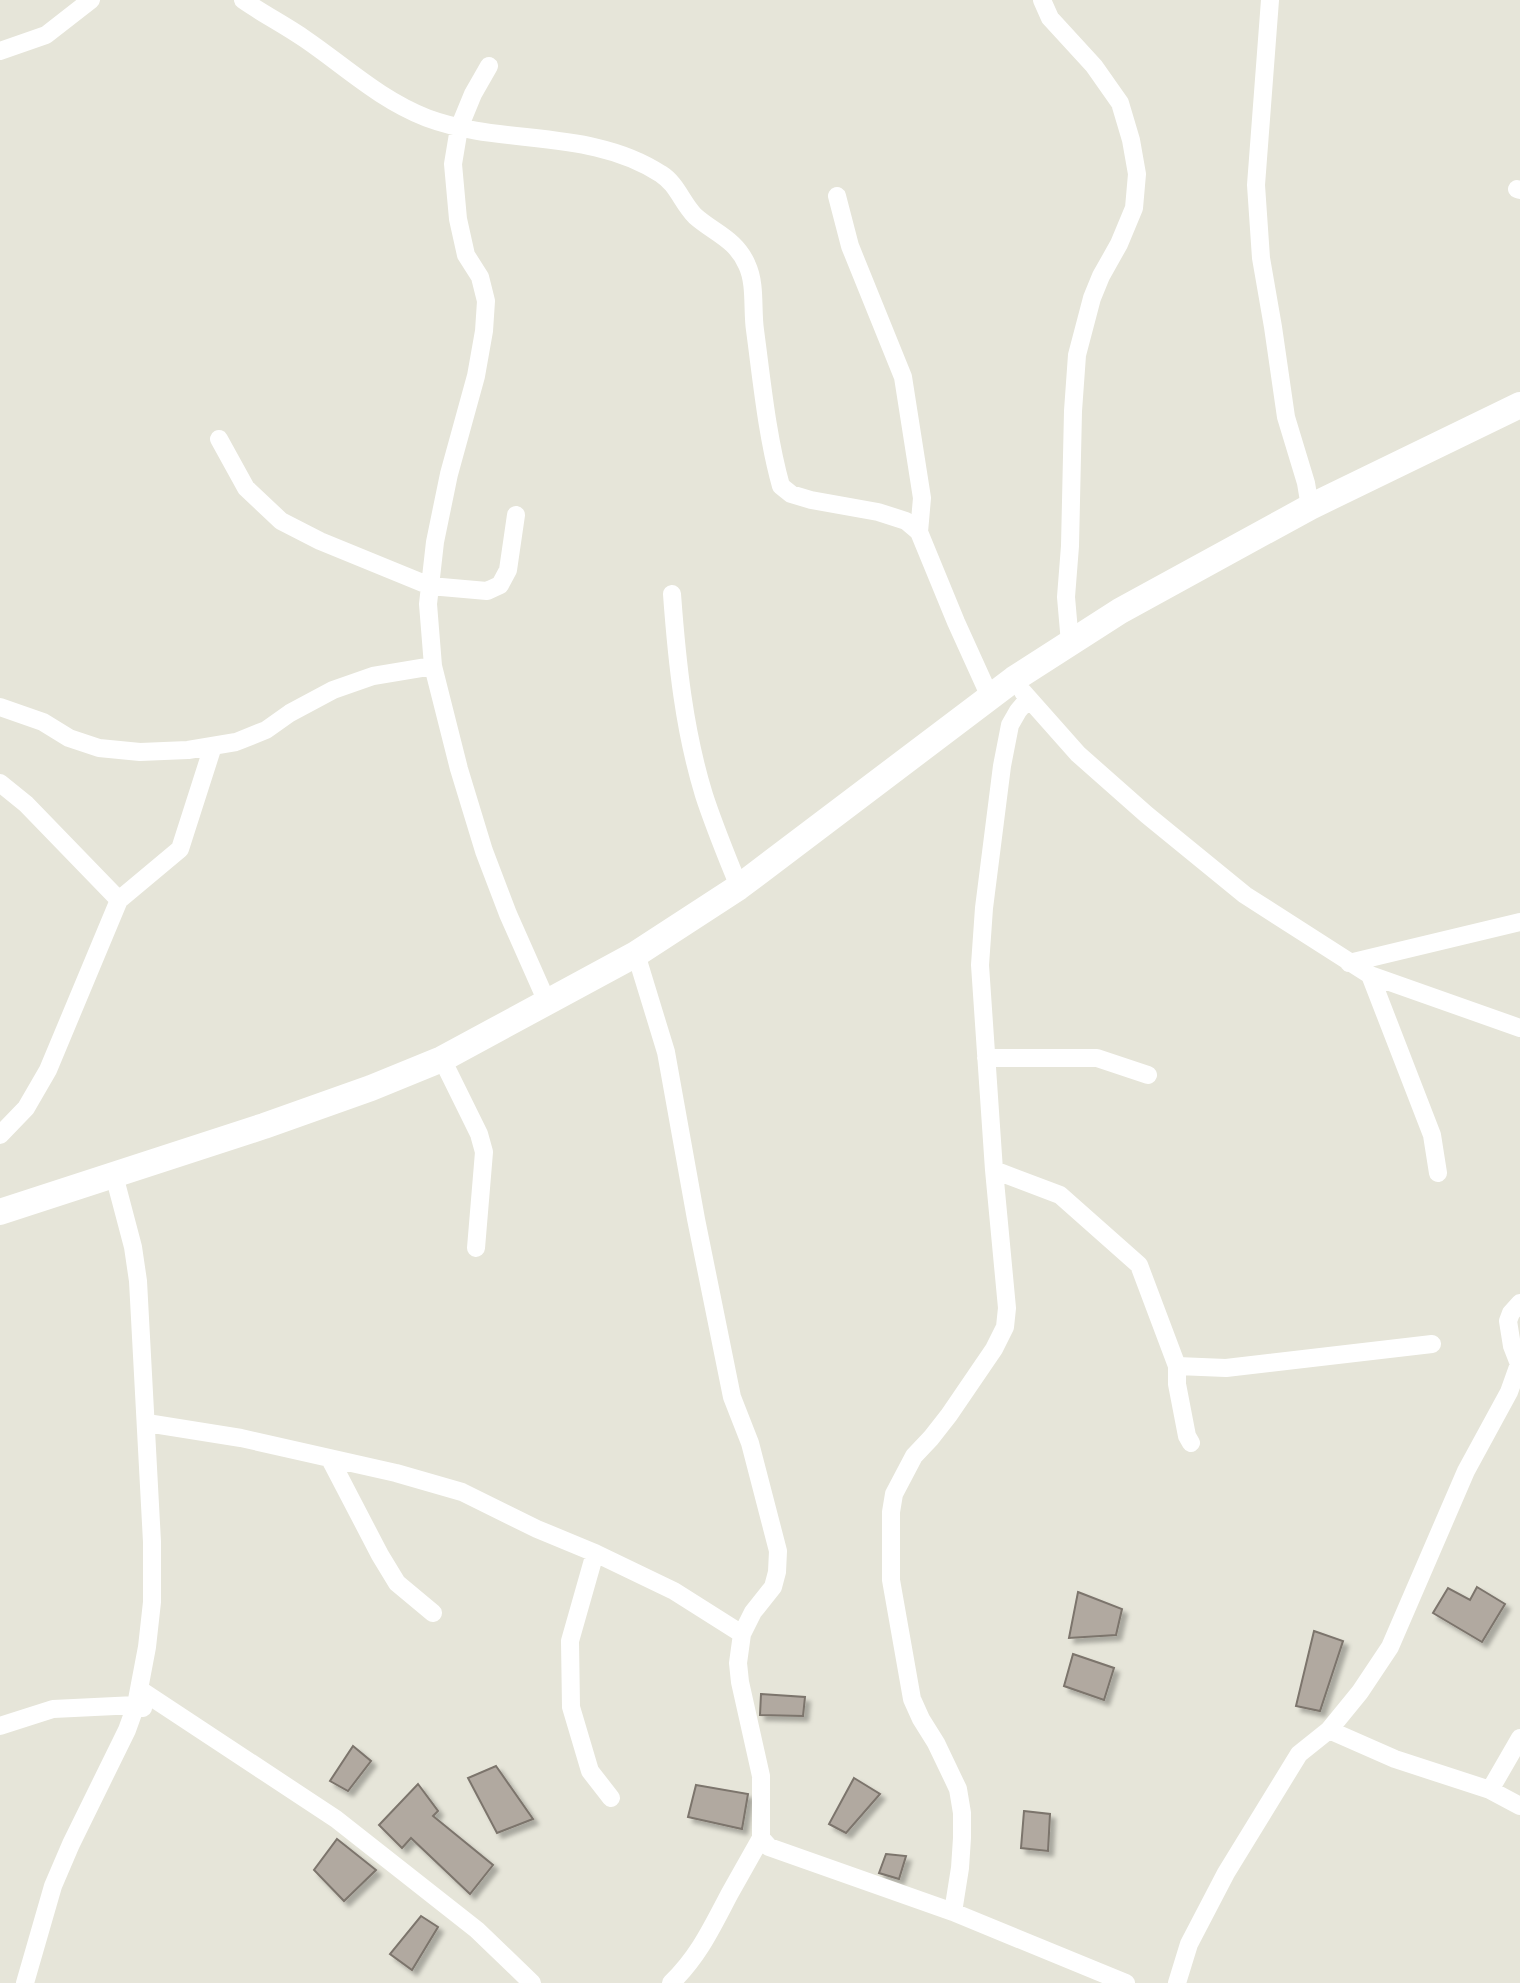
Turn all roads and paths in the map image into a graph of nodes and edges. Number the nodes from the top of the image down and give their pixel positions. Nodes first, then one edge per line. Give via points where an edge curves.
1 (91, 0) edge
2 (243, 0) edge
3 (1042, 0) edge
4 (1270, 0) edge
5 (0, 51) edge
6 (489, 66) dead end
7 (459, 128) junction
8 (837, 196) dead end
9 (1520, 405) edge
10 (219, 439) dead end
11 (1310, 507) junction
12 (516, 515) dead end
13 (919, 532) junction
14 (430, 586) junction
15 (672, 594) dead end
16 (1070, 643) junction
17 (433, 666) junction
18 (1021, 689) junction
19 (990, 697) junction
20 (0, 707) edge
21 (213, 746) junction
22 (0, 783) edge
23 (739, 887) junction
24 (119, 900) junction
25 (1520, 922) edge
26 (636, 954) junction
27 (1349, 963) junction
28 (1370, 975) junction
29 (547, 1002) junction
30 (1520, 1028) edge
31 (986, 1058) junction
32 (442, 1059) junction
33 (1148, 1075) dead end
34 (0, 1135) edge
35 (994, 1170) junction
36 (1438, 1173) dead end
37 (114, 1175) junction
38 (0, 1212) edge
39 (476, 1248) dead end
40 (1520, 1303) edge
41 (1432, 1344) dead end
42 (1519, 1365) edge
43 (1177, 1366) junction
44 (147, 1423) junction
45 (1191, 1443) dead end
46 (330, 1459) junction
47 (595, 1553) junction
48 (433, 1613) dead end
49 (742, 1634) junction
50 (137, 1697) junction
51 (0, 1726) edge
52 (1329, 1730) junction
53 (1520, 1738) edge
54 (1490, 1790) junction
55 (611, 1798) dead end
56 (1520, 1806) edge
57 (761, 1838) junction
58 (953, 1912) junction
59 (25, 1983) edge
60 (532, 1983) edge
61 (671, 1983) edge
62 (1126, 1983) edge
63 (1177, 1983) edge

1 - 5 street via 46,35
2 - 7 street via 379,95
3 - 16 street via 1050,18 1120,103 1137,174 1134,208 1092,298 1077,355 1066,597
4 - 11 street via 1256,185 1261,258 1286,417
6 - 7 street
7 - 13 street via 583,144 663,175 693,214 735,244 751,273 781,486 811,500 906,521
7 - 14 street via 453,164 458,219 466,255 480,277 486,301 476,376 446,487
8 - 13 street via 850,246 903,377 922,498
9 - 11 main road
10 - 14 street via 246,488 281,521
11 - 16 main road
12 - 14 street via 508,570 500,585 487,591
13 - 19 street
14 - 17 street
15 - 23 street via 690,739
16 - 18 main road
17 - 21 street via 373,676 333,690 266,730
17 - 29 street via 484,851
18 - 19 main road
18 - 27 street via 1078,754 1159,825 1245,895
18 - 31 street via 1002,766 984,908 980,965
19 - 23 main road
20 - 21 street via 99,748 140,752
21 - 24 street via 180,849
22 - 24 street
23 - 26 main road
24 - 34 street via 48,1070 26,1108
25 - 27 street
26 - 29 main road
26 - 49 street via 666,1052 732,1397 750,1443 778,1551 773,1587
27 - 28 street
28 - 30 street
28 - 36 street via 1432,1135
29 - 32 main road
31 - 33 street via 1097,1058
31 - 35 street
32 - 37 main road
32 - 39 street via 484,1152
35 - 43 street via 1060,1195 1139,1265
35 - 58 street via 1005,1327 949,1415 914,1456 894,1494 891,1512 891,1580 912,1699 958,1789 962,1813
37 - 38 main road
37 - 44 street via 133,1247
40 - 42 street via 1508,1321
41 - 43 street via 1226,1368
42 - 52 street via 1448,1510 1390,1647
43 - 45 street
44 - 46 street
44 - 50 street via 152,1602
46 - 47 street via 462,1492
46 - 48 street via 397,1583
47 - 49 street via 681,1595
47 - 55 street via 570,1641 571,1707 590,1771
49 - 57 street via 738,1663 761,1776
50 - 51 street via 53,1709
50 - 59 street via 127,1730 53,1886
50 - 60 street via 184,1719 336,1819 477,1930
52 - 54 street via 1395,1759
52 - 63 street via 1299,1754 1226,1873 1189,1944
53 - 54 street
54 - 56 street
57 - 58 street via 769,1847
57 - 61 street via 709,1936
58 - 62 street

